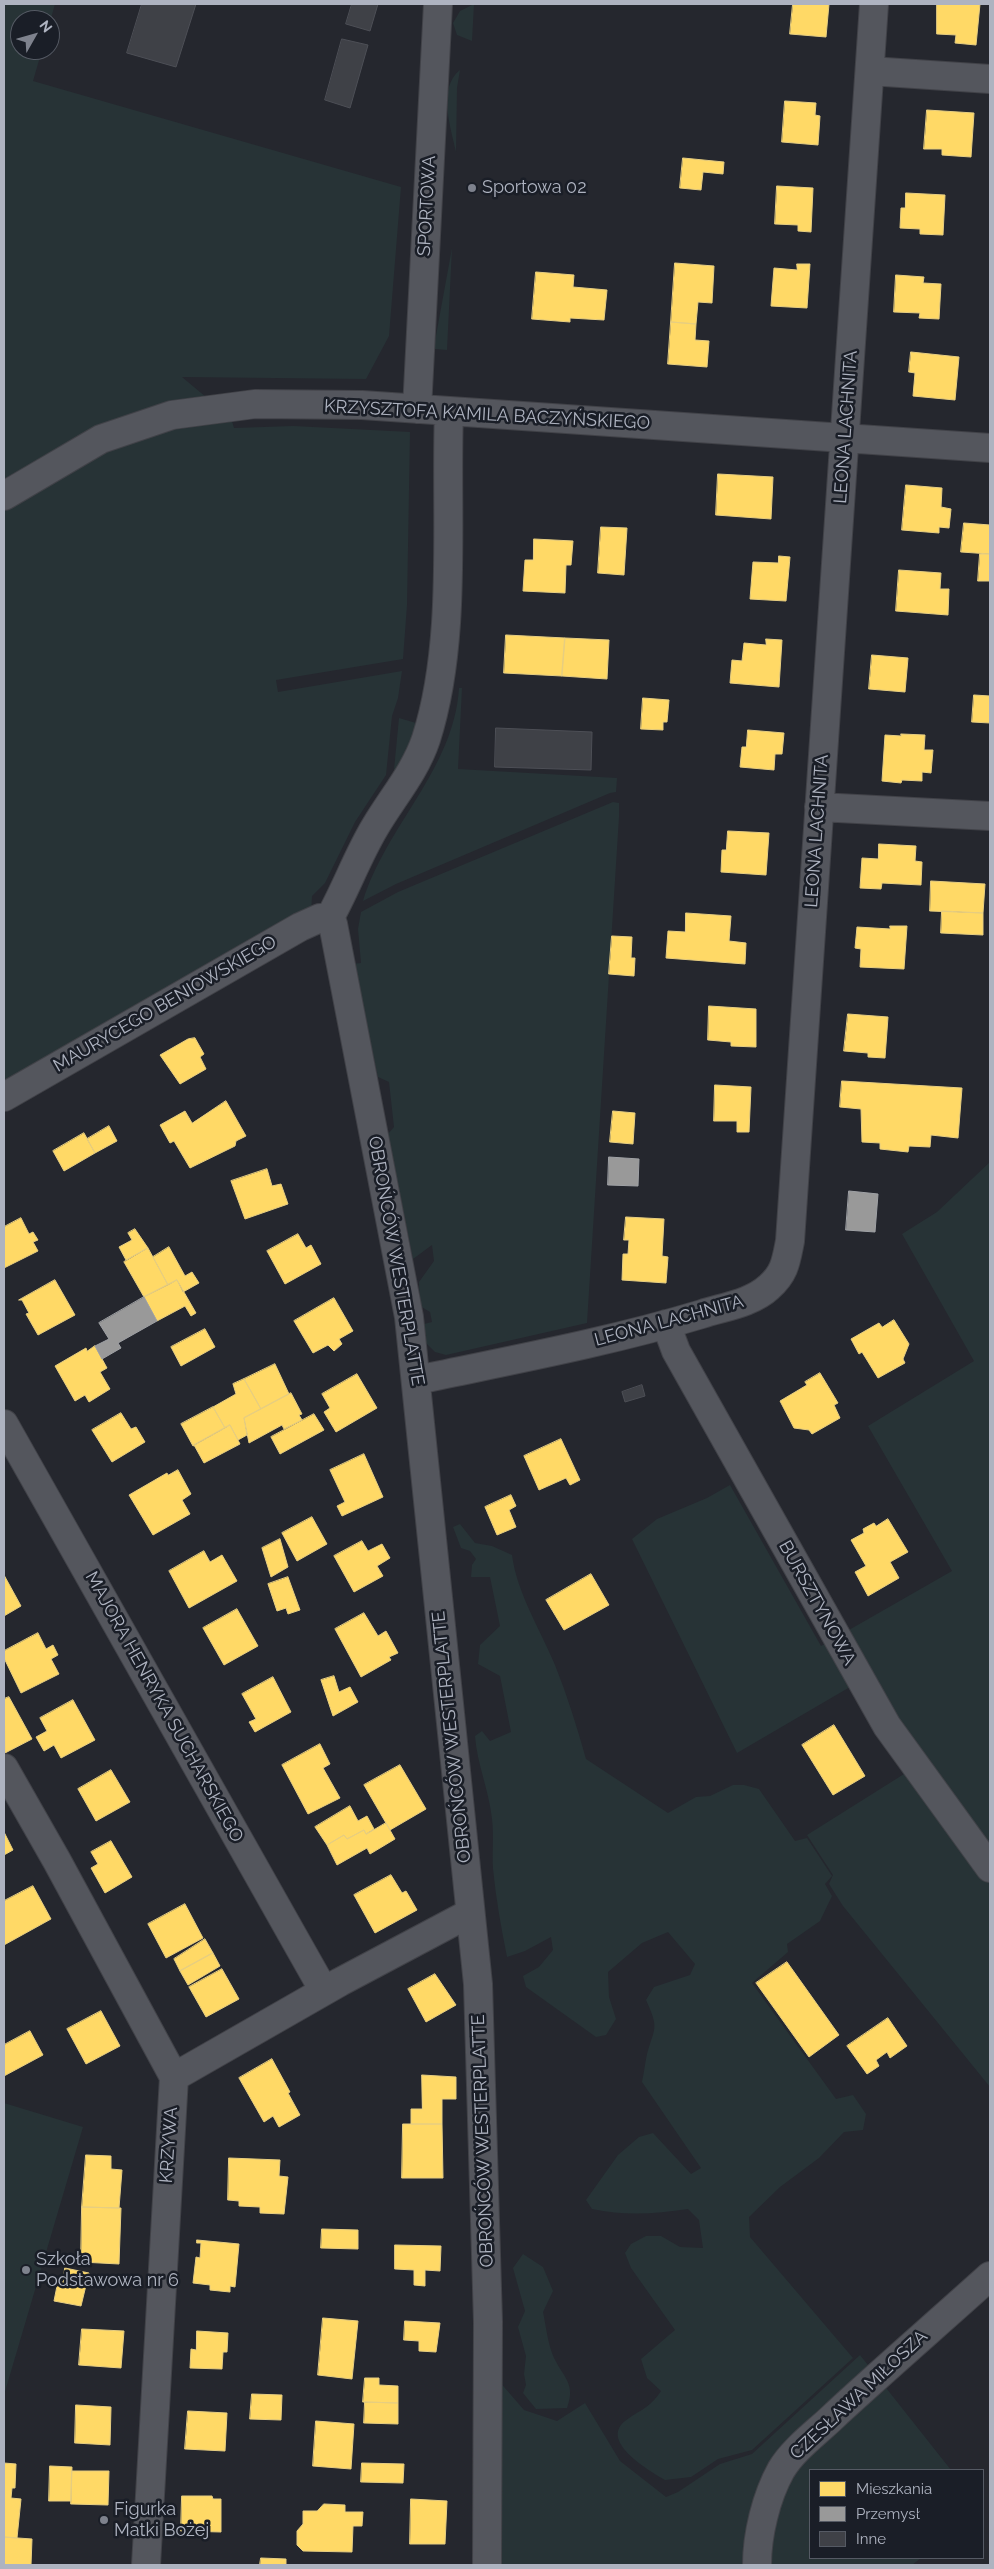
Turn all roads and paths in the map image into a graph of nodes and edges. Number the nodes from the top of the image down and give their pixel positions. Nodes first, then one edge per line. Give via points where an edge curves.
1 (438, 4) edge
2 (874, 4) edge
3 (870, 71) junction
4 (990, 79) edge
5 (417, 409) junction
6 (449, 411) junction
7 (846, 439) junction
8 (990, 448) edge
9 (4, 496) edge
10 (819, 807) junction
11 (990, 816) edge
12 (329, 918) junction
13 (4, 1096) edge
14 (666, 1324) junction
15 (417, 1380) junction
16 (4, 1424) edge
17 (4, 1768) edge
18 (990, 1868) edge
19 (470, 1913) junction
20 (324, 1991) junction
21 (174, 2077) junction
22 (990, 2276) edge
23 (146, 2565) edge
24 (487, 2565) edge
25 (757, 2565) edge

1 - 5 street, SPORTOWA
2 - 3 street, LEONA LACHNITA
3 - 4 street
3 - 7 street, LEONA LACHNITA
5 - 6 street, KRZYSZTOFA KAMILA BACZYŃSKIEGO
5 - 9 street, KRZYSZTOFA KAMILA BACZYŃSKIEGO via 255,404 172,415 101,439
6 - 7 street, KRZYSZTOFA KAMILA BACZYŃSKIEGO
6 - 12 street via 444,657 438,694 426,740 411,773 375,827
7 - 8 street, KRZYSZTOFA KAMILA BACZYŃSKIEGO
7 - 10 street, LEONA LACHNITA
10 - 11 street
10 - 14 street, LEONA LACHNITA via 790,1241 784,1271 768,1288 749,1300
12 - 13 street, MAURYCEGO BENIOWSKIEGO via 320,918 300,927
12 - 15 street, OBROŃCÓW WESTERPLATTE via 333,924 365,1082 409,1317
14 - 15 street, LEONA LACHNITA
14 - 18 street, BURSZTYNOWA via 676,1351 887,1726
15 - 19 street, OBROŃCÓW WESTERPLATTE
16 - 20 street, MAJORA HENRYKA SUCHARSKIEGO
17 - 21 street
19 - 20 street
19 - 24 street, OBROŃCÓW WESTERPLATTE via 478,1984 484,2114 488,2322
20 - 21 street
21 - 23 street, KRZYWA
22 - 25 street, CZESŁAWA MIŁOSZA via 890,2364 791,2458 782,2470 764,2516 757,2543

